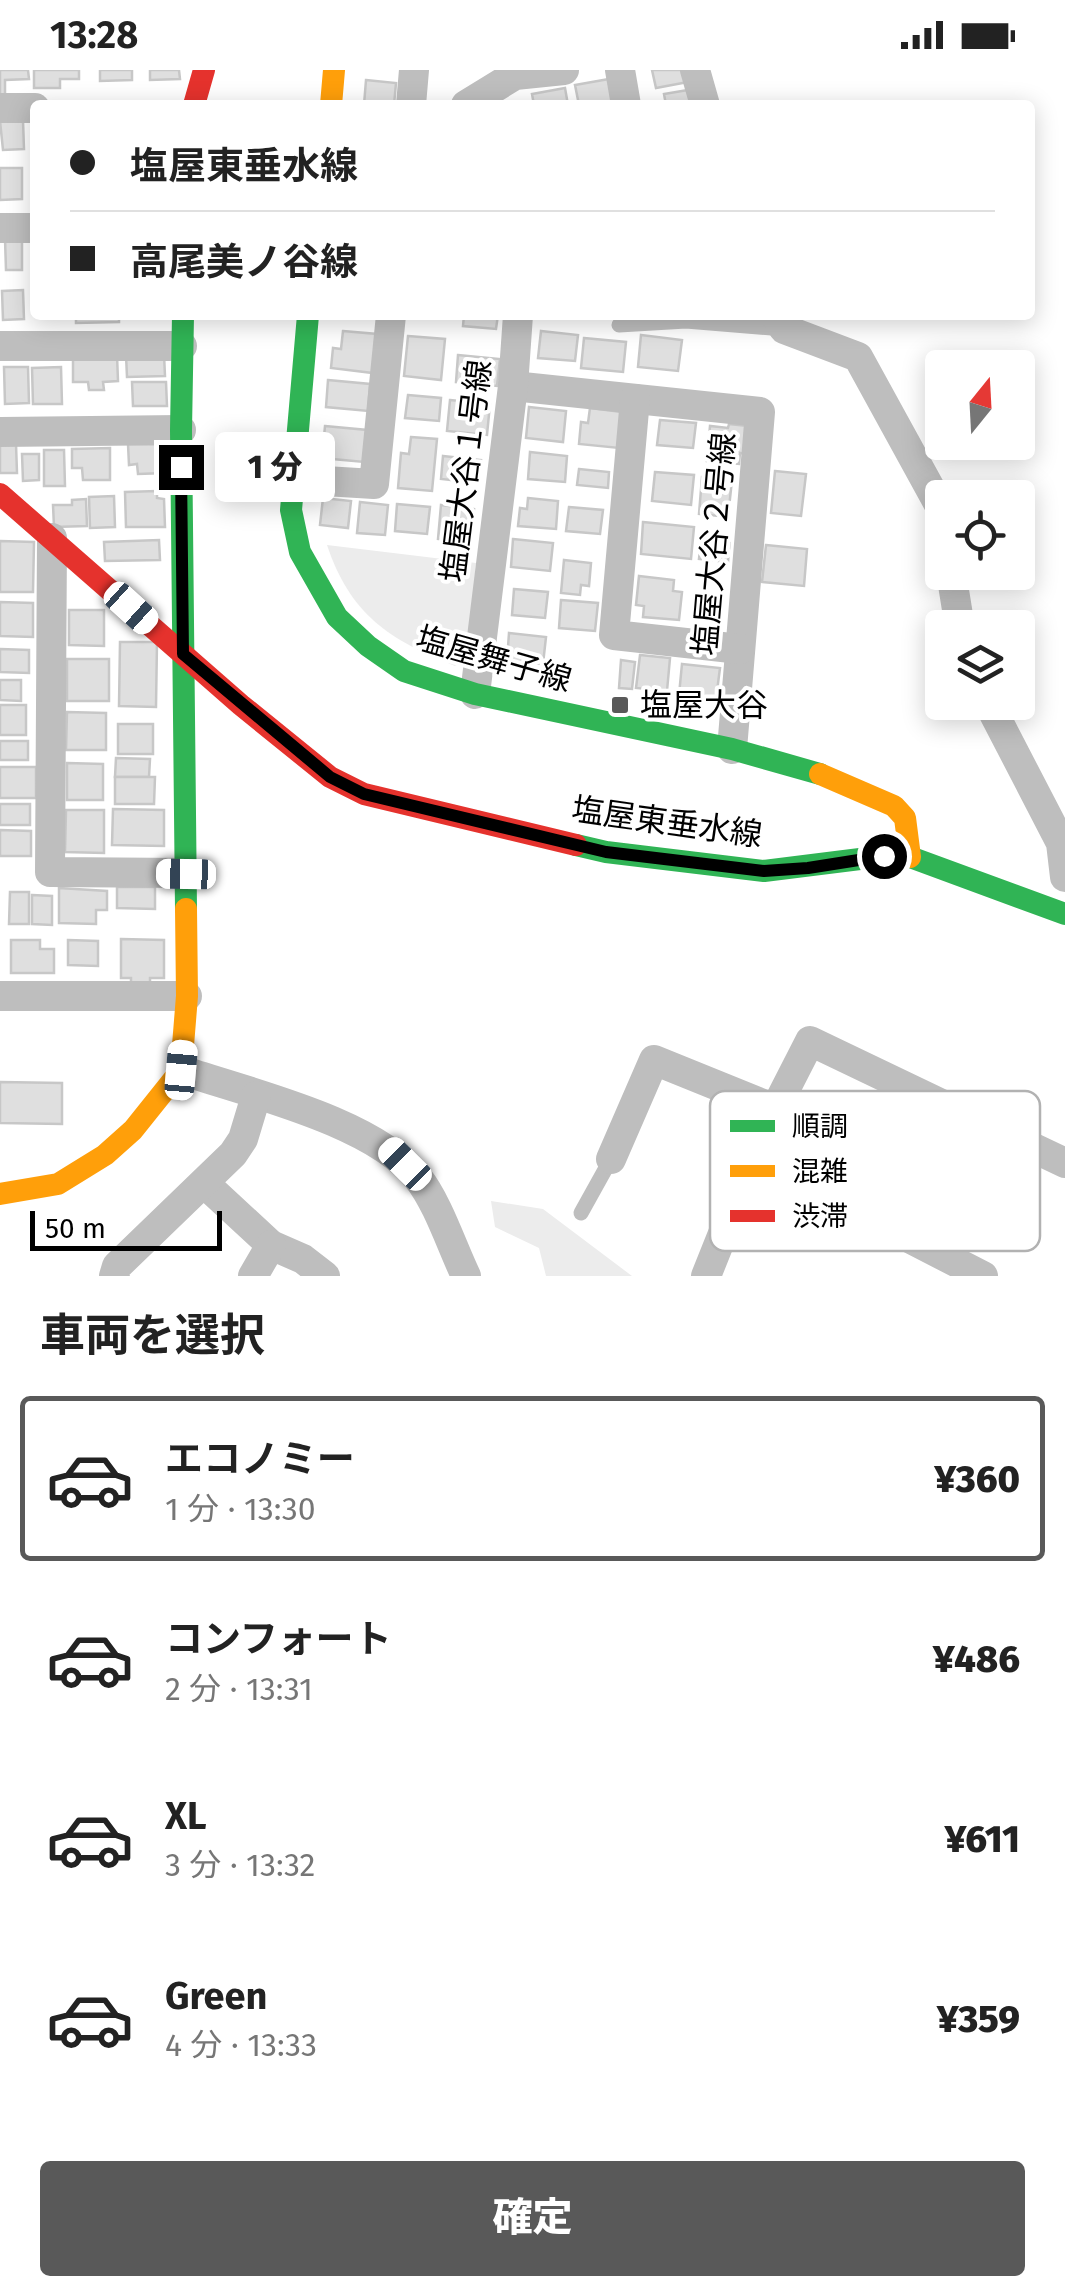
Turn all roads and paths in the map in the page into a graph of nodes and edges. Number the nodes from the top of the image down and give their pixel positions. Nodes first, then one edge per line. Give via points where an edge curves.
1 (204, 70) edge
2 (334, 70) edge
3 (414, 70) edge
4 (564, 70) edge
5 (620, 70) edge
6 (696, 70) edge
7 (195, 100) edge
8 (331, 100) edge
9 (412, 100) edge
10 (474, 100) edge
11 (625, 100) edge
12 (704, 100) edge
13 (0, 108) edge
14 (30, 108) edge
15 (0, 228) edge
16 (30, 228) edge
17 (183, 320) edge
18 (308, 320) edge
19 (390, 320) edge
20 (518, 320) edge
21 (642, 320) edge
22 (732, 320) edge
23 (779, 322) edge
24 (619, 325) dead end
25 (0, 346) edge
26 (182, 346) junction
27 (513, 386) junction
28 (635, 399) junction
29 (180, 430) junction
30 (0, 432) edge
31 (292, 479) junction
32 (926, 480) edge
33 (0, 494) edge
34 (52, 538) junction
35 (740, 649) junction
36 (183, 654) junction
37 (475, 694) junction
38 (997, 720) edge
39 (732, 750) junction
40 (910, 857) junction
41 (186, 874) junction
42 (1065, 876) edge
43 (1065, 914) edge
44 (0, 996) edge
45 (187, 996) junction
46 (181, 1070) junction
47 (731, 1091) edge
48 (784, 1091) edge
49 (915, 1091) edge
50 (256, 1096) junction
51 (1040, 1151) edge
52 (610, 1159) joint
53 (1065, 1163) edge
54 (204, 1183) junction
55 (0, 1194) edge
56 (581, 1213) dead end
57 (271, 1245) junction
58 (716, 1251) edge
59 (934, 1251) edge
60 (114, 1276) edge
61 (253, 1276) edge
62 (325, 1276) edge
63 (466, 1276) edge
64 (706, 1276) edge
65 (983, 1276) edge

1 - 7 street
2 - 8 street
3 - 9 street
4 - 10 street via 515,76
5 - 11 street
6 - 12 street
13 - 14 street
15 - 16 street
17 - 26 street
18 - 31 street, 塩屋舞子線
19 - 31 street via 374,484
20 - 27 street, 塩屋大谷１号線
21 - 24 lane
22 - 23 lane
23 - 32 street via 858,357
25 - 26 street
26 - 29 street
27 - 28 street, 塩屋大谷２号線
27 - 37 street, 塩屋大谷１号線
28 - 35 street, 塩屋大谷２号線 via 760,412
28 - 35 street via 614,635
29 - 30 street
29 - 36 street
31 - 37 street, 塩屋舞子線 via 300,552 336,616 404,671
33 - 34 street, 塩屋東垂水線
34 - 36 street, 塩屋東垂水線
34 - 41 street via 50,872
35 - 39 street, 塩屋大谷２号線
36 - 40 street, 塩屋東垂水線 via 330,777 364,794 606,852 764,871
36 - 41 street
37 - 39 street, 塩屋舞子線
38 - 42 street via 1061,843
39 - 40 street, 塩屋舞子線 via 818,773 894,806 906,818
40 - 43 street, 塩屋東垂水線
41 - 45 street
44 - 45 street
45 - 46 street
46 - 50 street
46 - 55 street via 106,1155 58,1184
47 - 52 street via 654,1060
48 - 49 street via 810,1041
50 - 54 street via 243,1139
50 - 63 street via 390,1149 420,1180
51 - 53 street
52 - 56 lane
54 - 57 street
54 - 60 street
57 - 61 street
57 - 62 street
58 - 64 street
59 - 65 street

